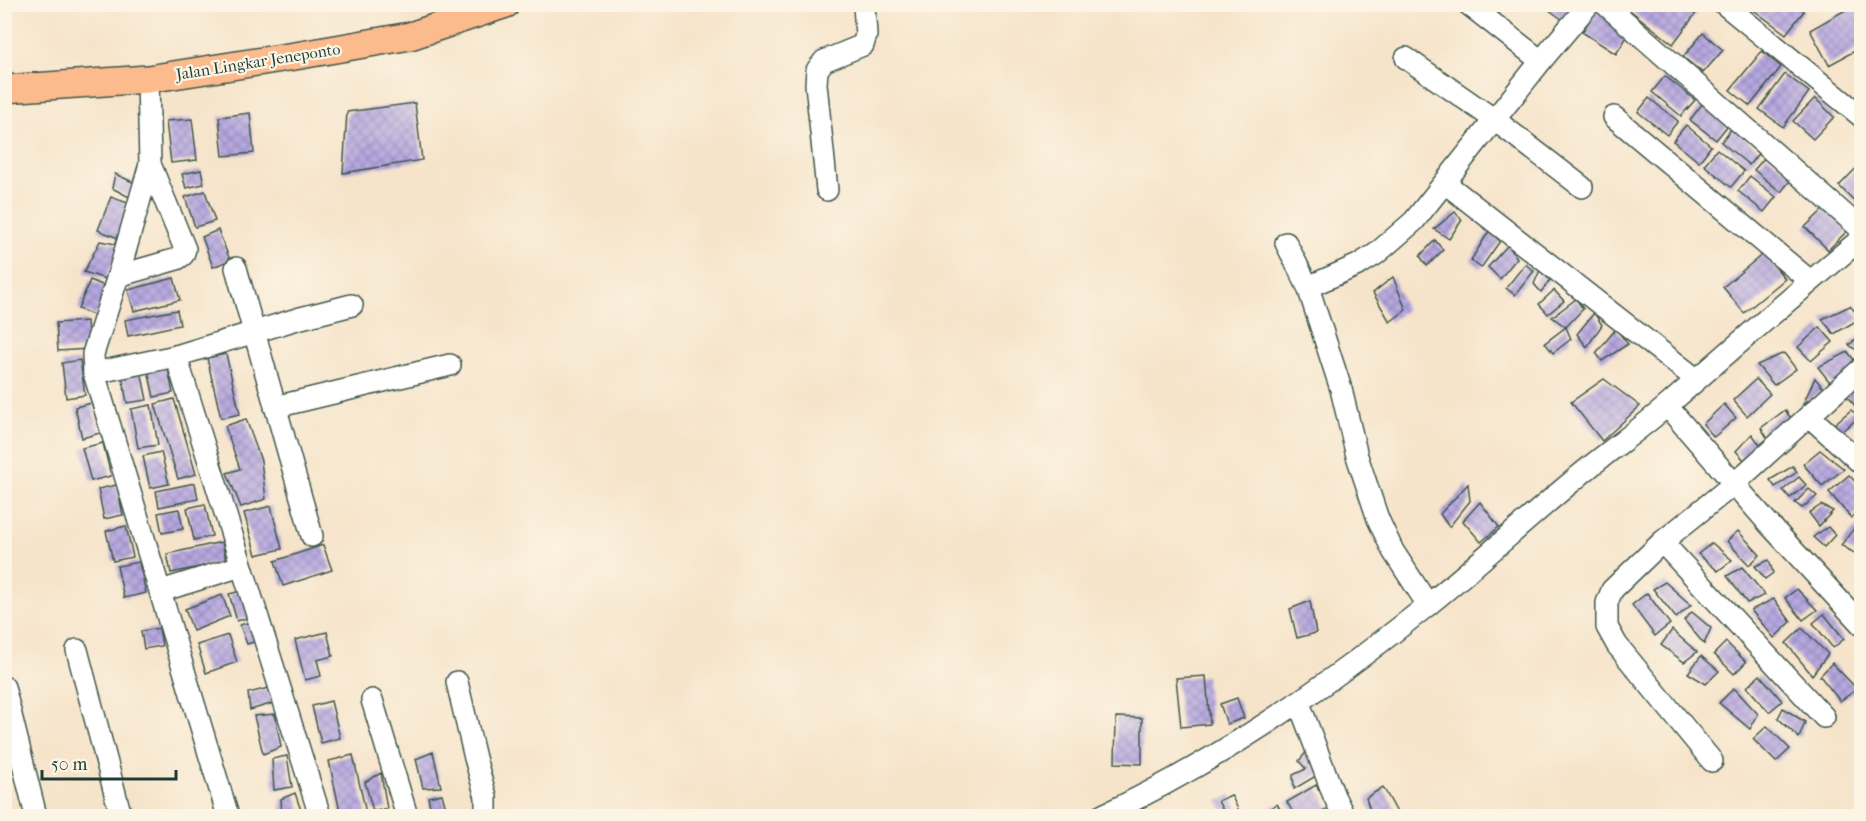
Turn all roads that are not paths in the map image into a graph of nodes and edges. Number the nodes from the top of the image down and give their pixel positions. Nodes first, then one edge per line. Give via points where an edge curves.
1 (506, 4) edge
2 (864, 4) edge
3 (1468, 4) edge
4 (1588, 4) edge
5 (1605, 4) edge
6 (1724, 4) edge
7 (1406, 58) dead end
8 (1541, 61) junction
9 (148, 79) junction
10 (4, 89) edge
11 (1614, 117) dead end
12 (1862, 117) edge
13 (1495, 120) junction
14 (150, 164) junction
15 (1445, 183) junction
16 (1582, 187) dead end
17 (827, 190) dead end
18 (1862, 230) edge
19 (1862, 238) edge
20 (1286, 243) dead end
21 (236, 268) dead end
22 (118, 276) junction
23 (1810, 281) junction
24 (1308, 287) junction
25 (352, 305) dead end
26 (254, 332) junction
27 (176, 356) junction
28 (450, 365) dead end
29 (1862, 368) edge
30 (94, 373) junction
31 (1696, 379) junction
32 (275, 406) junction
33 (1667, 406) junction
34 (1809, 416) junction
35 (1862, 464) edge
36 (1735, 483) junction
37 (312, 537) dead end
38 (1662, 542) junction
39 (241, 566) junction
40 (161, 591) junction
41 (1428, 605) junction
42 (1862, 625) edge
43 (77, 650) dead end
44 (457, 682) dead end
45 (4, 687) edge
46 (372, 700) dead end
47 (1299, 703) junction
48 (1824, 717) dead end
49 (1712, 761) dead end
50 (36, 816) edge
51 (121, 816) edge
52 (228, 816) edge
53 (320, 816) edge
54 (407, 816) edge
55 (484, 816) edge
56 (1101, 816) edge
57 (1344, 816) edge

1 - 9 main road, Jalan Lingkar Jeneponto via 410,36
2 - 17 street via 863,45 824,61 817,70
3 - 8 street
4 - 8 street
5 - 18 street
6 - 12 street
7 - 13 street
8 - 13 street
9 - 10 main road, Jalan Lingkar Jeneponto
9 - 14 street
11 - 23 street
13 - 15 street
13 - 16 street
14 - 22 street
14 - 22 street via 185,249 177,259
15 - 24 street via 1414,221 1376,254
15 - 31 street
19 - 23 street
20 - 24 street
21 - 26 street
22 - 30 street via 93,354
23 - 31 street
24 - 41 street via 1378,519 1393,551
25 - 26 street
26 - 27 street
26 - 32 street
27 - 30 street
27 - 39 street
28 - 32 street
29 - 34 street
30 - 40 street
31 - 33 street
32 - 37 street
33 - 36 street
33 - 41 street
34 - 35 street
34 - 36 street
36 - 38 street
36 - 42 street
38 - 48 street
38 - 49 street via 1612,590 1607,603 1607,627 1617,645
39 - 40 street
39 - 53 street
40 - 52 street
41 - 47 street
43 - 51 street
44 - 55 street via 486,797
45 - 50 street
46 - 54 street
47 - 56 street via 1146,796
47 - 57 street

